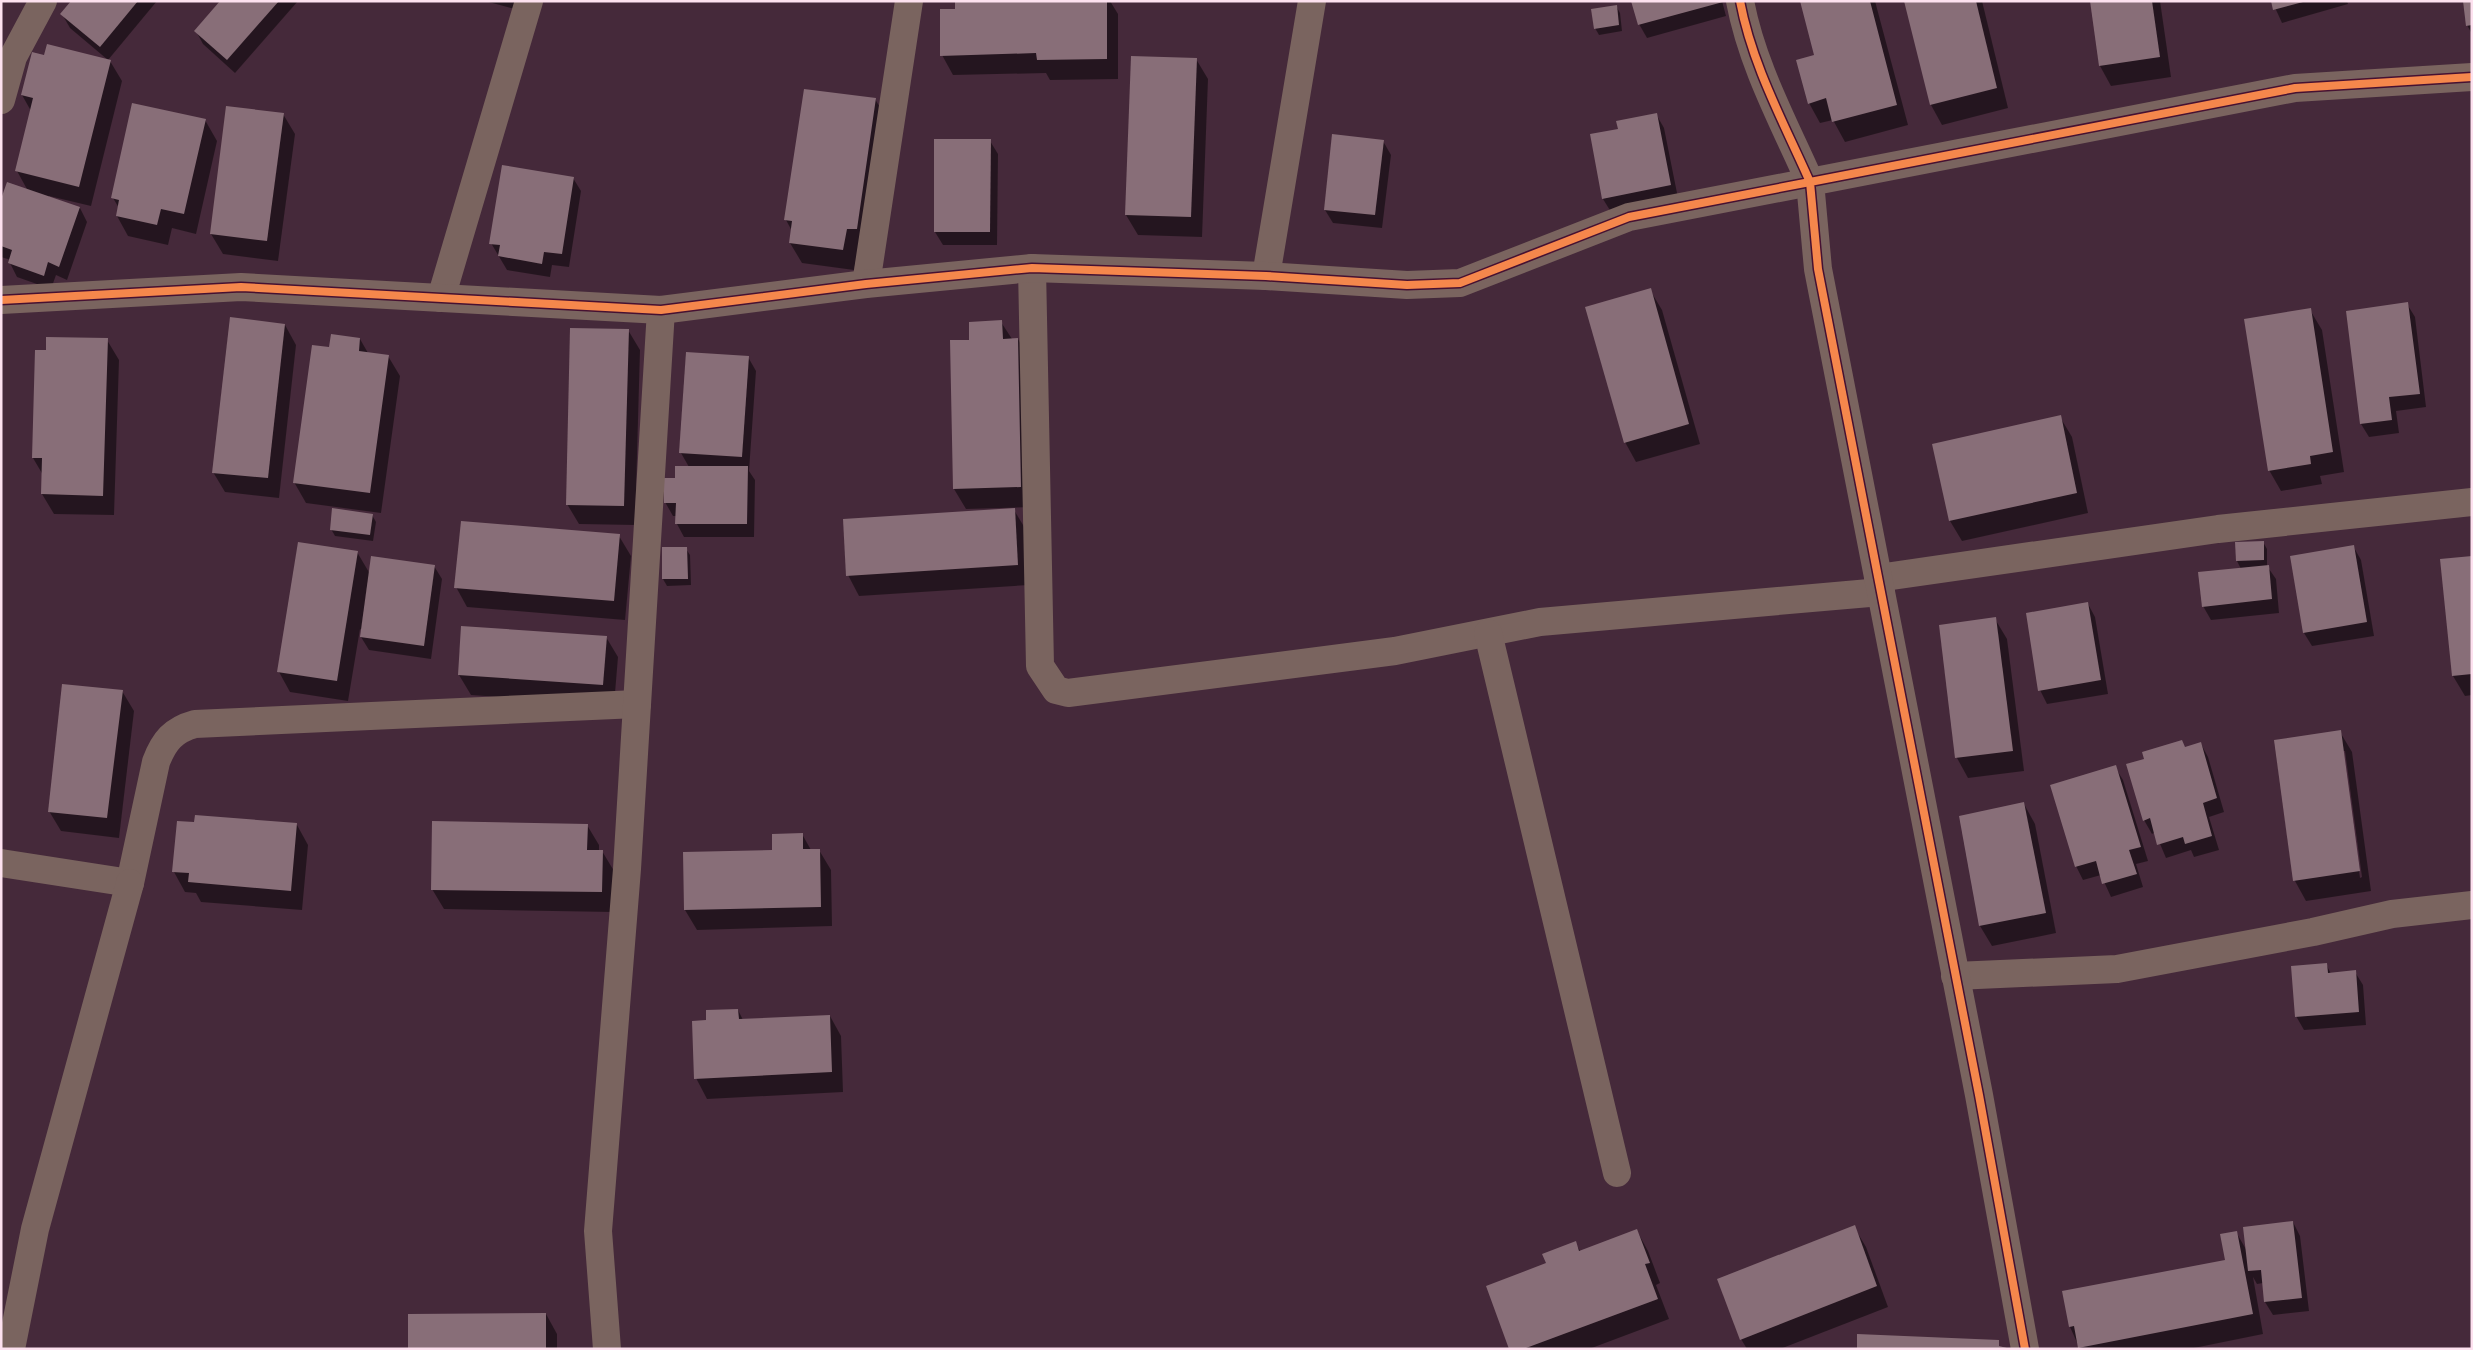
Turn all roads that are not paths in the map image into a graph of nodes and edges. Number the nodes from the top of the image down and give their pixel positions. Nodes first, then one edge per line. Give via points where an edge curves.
1 (43, 1) edge
2 (529, 1) edge
3 (909, 1) edge
4 (1312, 1) edge
5 (1740, 1) edge
6 (2472, 77) edge
7 (1, 100) edge
8 (1810, 182) junction
9 (1032, 268) junction
10 (1266, 276) junction
11 (866, 284) junction
12 (441, 298) junction
13 (1, 300) edge
14 (661, 310) junction
15 (2472, 502) edge
16 (1879, 585) junction
17 (1488, 632) junction
18 (638, 704) junction
19 (1, 863) edge
20 (130, 883) junction
21 (2472, 904) edge
22 (1955, 976) junction
23 (1617, 1173) dead end
24 (11, 1349) edge
25 (607, 1349) edge
26 (2025, 1349) edge

1 - 7 street via 13,57
2 - 12 street
3 - 11 street
4 - 10 street
5 - 8 street via 1745,28 1759,68
6 - 8 street via 2295,88
8 - 10 street via 1630,217 1460,283 1407,285
8 - 16 street via 1818,269
9 - 10 street
9 - 11 street
9 - 17 street via 1040,666 1056,690 1068,693 1395,651
11 - 14 street
12 - 13 street via 241,287
12 - 14 street
14 - 18 street
15 - 16 street via 2218,529
16 - 17 street via 1540,622
16 - 22 street
17 - 23 street
18 - 20 street via 184,727 162,745 156,762
18 - 25 street via 598,1231
19 - 20 street
20 - 24 street via 35,1229
21 - 22 street via 2392,914 2117,970
22 - 26 street

